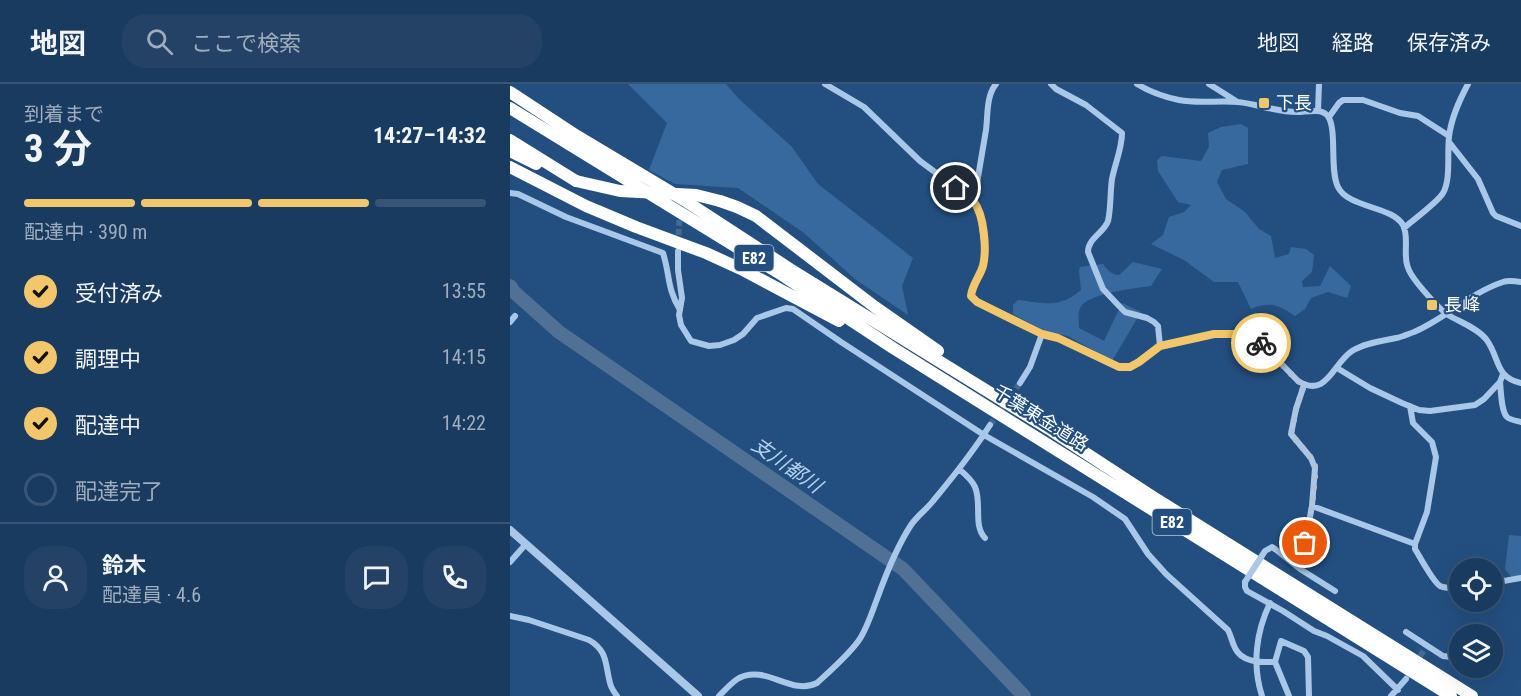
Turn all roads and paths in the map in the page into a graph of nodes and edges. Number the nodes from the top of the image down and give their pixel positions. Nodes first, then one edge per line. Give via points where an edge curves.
1 (825, 84) edge
2 (996, 84) edge
3 (1051, 84) edge
4 (1137, 84) edge
5 (1209, 84) edge
6 (1319, 84) edge
7 (1468, 84) edge
8 (510, 92) edge
9 (1239, 102) junction
10 (510, 108) edge
11 (1318, 111) junction
12 (510, 117) edge
13 (1329, 117) junction
14 (1449, 139) junction
15 (510, 140) edge
16 (510, 151) edge
17 (510, 167) edge
18 (612, 171) junction
19 (576, 181) junction
20 (510, 193) edge
21 (974, 201) junction
22 (1521, 226) edge
23 (1404, 228) junction
24 (678, 251) tunnel mouth
25 (1521, 282) edge
26 (680, 310) junction
27 (1446, 313) junction
28 (515, 316) dead end
29 (510, 322) edge
30 (1042, 334) junction
31 (1160, 346) junction
32 (893, 348) junction
33 (1337, 368) junction
34 (1503, 374) junction
35 (1500, 382) junction
36 (1020, 383) tunnel mouth
37 (1521, 383) edge
38 (1304, 385) junction
39 (1410, 406) junction
40 (1521, 422) edge
41 (990, 425) tunnel mouth
42 (1052, 431) junction
43 (984, 435) junction
44 (959, 469) junction
45 (1312, 506) junction
46 (510, 530) edge
47 (985, 538) dead end
48 (526, 544) junction
49 (1415, 544) junction
50 (510, 562) edge
51 (1300, 569) junction
52 (1521, 578) edge
53 (1503, 581) edge
54 (1449, 588) edge
55 (1335, 591) dead end
56 (1270, 603) junction
57 (511, 619) edge
58 (1406, 632) dead end
59 (1449, 657) edge
60 (1256, 661) junction
61 (1275, 662) junction
62 (1406, 679) tunnel mouth
63 (1398, 690) junction
64 (617, 696) edge
65 (698, 696) edge
66 (719, 696) edge
67 (1262, 696) edge
68 (1289, 696) edge
69 (1309, 696) edge
70 (1391, 696) edge
71 (1451, 696) edge
72 (1472, 696) edge

1 - 21 street via 864,107 920,161
2 - 21 street via 989,104
3 - 31 street via 1122,133 1108,221 1088,246 1088,252 1103,289 1125,312 1154,322
4 - 9 street via 1176,100
5 - 9 street
6 - 11 street
7 - 14 street via 1455,111
8 - 42 highway, E82
9 - 11 street via 1276,110
10 - 18 highway, E82
11 - 13 street
12 - 18 highway, E82 via 593,165
13 - 14 street via 1343,100 1363,100 1418,116
13 - 23 street via 1340,191 1394,217
14 - 22 street via 1478,179 1493,213
14 - 23 street via 1443,194
15 - 19 highway, E82
16 - 19 highway
17 - 32 highway via 586,206 741,268
18 - 32 highway, 千葉東金道路 / E82
19 - 42 highway, E82, bridge via 620,192 696,195 756,216 875,307 1016,401
20 - 26 street via 663,253 669,289
21 - 30 street via 986,249 971,296
23 - 27 street via 1406,259 1413,277
24 - 26 street
25 - 27 street via 1505,281
26 - 43 street via 681,325 691,341 709,346 734,340 757,318 794,309
27 - 33 street via 1398,338 1353,350
27 - 34 street via 1481,334
28 - 29 street
30 - 31 street via 1119,367 1130,367
30 - 36 street
31 - 38 street via 1214,334 1245,336 1261,343
32 - 71 highway, 千葉東金道路 / E82
33 - 38 street via 1324,382
33 - 39 street
34 - 35 street
34 - 37 street
35 - 39 street via 1475,405 1430,411
35 - 40 street via 1504,412
38 - 45 street via 1291,434 1316,468
39 - 49 street via 1413,423 1432,442 1436,458 1427,512
41 - 43 street
42 - 72 highway, 千葉東金道路 / E82
43 - 44 street
43 - 60 street via 1125,519 1166,574 1228,630 1239,654
44 - 47 street via 975,487 979,529
44 - 66 street via 913,522 897,549 860,639 841,660 808,688 791,689 750,675 741,677
45 - 49 street
45 - 51 street
46 - 48 street
48 - 50 street
48 - 65 street
49 - 54 street via 1434,581
51 - 55 street
51 - 56 street, bridge via 1272,547 1265,551 1245,587
52 - 53 street
56 - 60 street via 1261,626
56 - 63 street via 1363,656
57 - 64 street via 529,620 596,644 601,648 610,685
58 - 59 street
60 - 61 street
60 - 67 street
61 - 68 street
61 - 69 street via 1281,641 1304,651 1308,657
62 - 63 street
63 - 70 street

